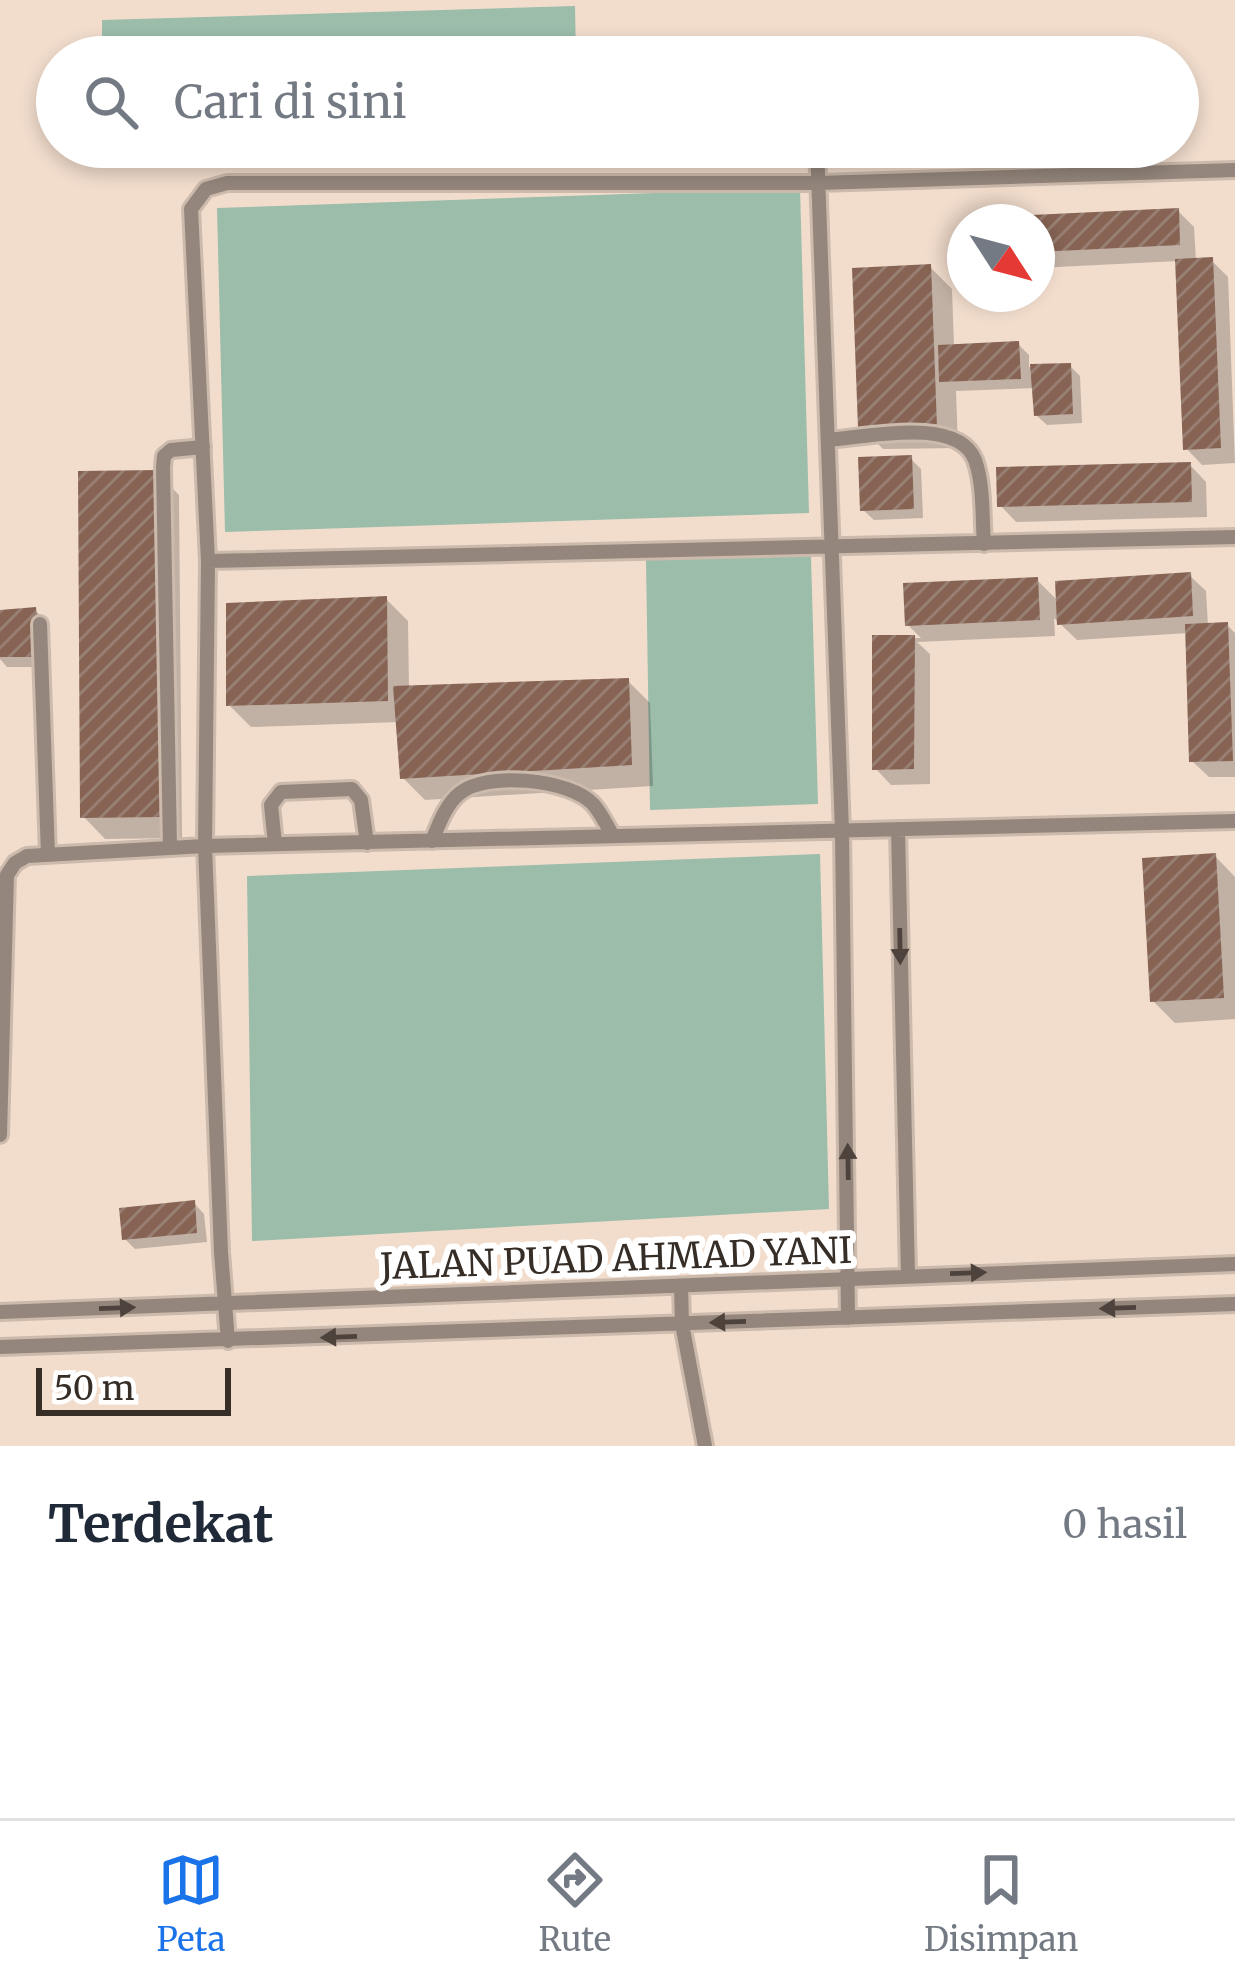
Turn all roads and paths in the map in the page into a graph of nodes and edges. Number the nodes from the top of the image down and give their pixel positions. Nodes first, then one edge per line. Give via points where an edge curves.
1 (819, 168) edge
2 (1235, 170) edge
3 (819, 183) junction
4 (828, 440) junction
5 (203, 447) junction
6 (1235, 537) edge
7 (984, 544) junction
8 (832, 549) junction
9 (208, 561) junction
10 (40, 624) dead end
11 (1235, 821) edge
12 (898, 829) junction
13 (842, 830) junction
14 (613, 836) junction
15 (432, 841) junction
16 (367, 843) junction
17 (275, 844) junction
18 (205, 846) junction
19 (170, 848) junction
20 (48, 855) junction
21 (0, 1136) edge
22 (1235, 1264) edge
23 (908, 1275) junction
24 (848, 1279) junction
25 (681, 1286) junction
26 (226, 1304) junction
27 (1235, 1304) edge
28 (0, 1311) edge
29 (848, 1318) junction
30 (682, 1324) junction
31 (228, 1341) junction
32 (0, 1347) edge
33 (704, 1446) edge

1 - 3 lane
2 - 3 lane
3 - 4 lane
3 - 5 lane via 206,189 191,208
4 - 7 lane via 947,434 966,444 976,464
4 - 8 lane
5 - 9 lane
5 - 19 lane via 172,450 163,467
6 - 7 lane
7 - 8 lane
8 - 9 lane
8 - 13 lane
9 - 18 lane
10 - 20 lane
11 - 12 lane
12 - 13 lane
12 -> 23 lane
13 - 14 lane
24 -> 13 lane
14 - 15 lane
14 - 15 lane via 572,788 509,781 461,791
15 - 16 lane
16 - 17 lane
16 - 17 lane via 362,800 352,789 281,792 272,806
17 - 18 lane
18 - 19 lane
18 - 26 lane
19 - 20 lane
20 - 21 lane via 27,856 7,875
23 -> 22 lane, JALAN PUAD AHMAD YANI
23 - 24 lane, JALAN PUAD AHMAD YANI
24 - 25 lane, JALAN PUAD AHMAD YANI
24 - 29 lane
25 - 26 lane, JALAN PUAD AHMAD YANI
25 - 30 lane
28 -> 26 lane, JALAN PUAD AHMAD YANI
26 - 31 lane
27 -> 29 lane, JALAN PUAD AHMAD YANI
29 -> 30 lane, JALAN PUAD AHMAD YANI
30 -> 31 lane, JALAN PUAD AHMAD YANI
30 - 33 lane
31 - 32 lane, JALAN PUAD AHMAD YANI

